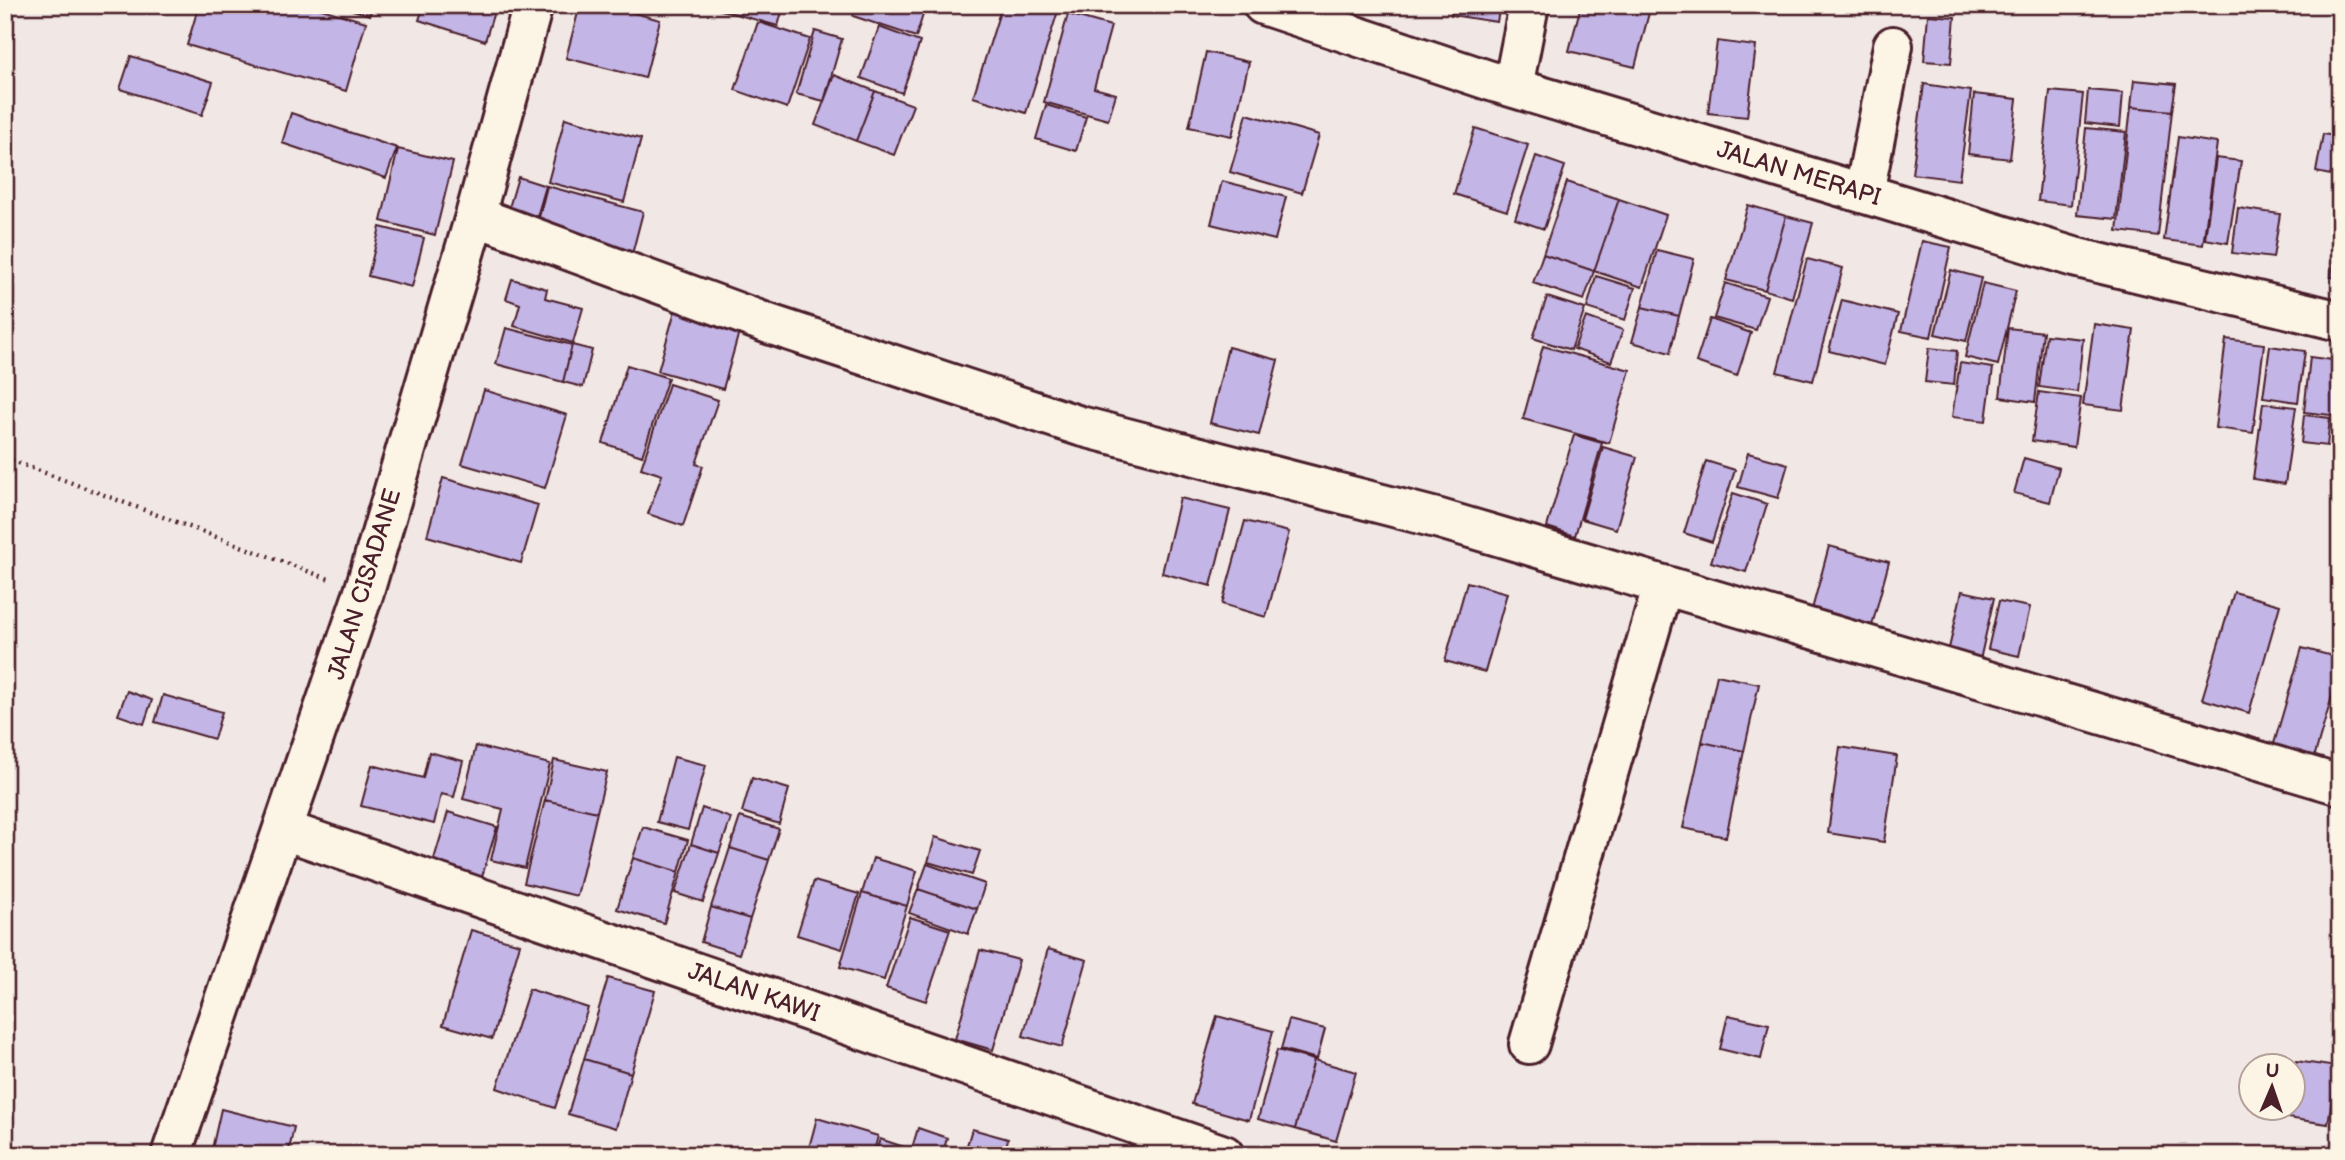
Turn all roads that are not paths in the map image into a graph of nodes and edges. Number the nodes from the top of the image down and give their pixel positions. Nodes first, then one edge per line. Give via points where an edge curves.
1 (533, 5) edge
2 (1263, 5) edge
3 (1528, 5) edge
4 (1893, 46) dead end
5 (1513, 87) junction
6 (1864, 193) junction
7 (475, 216) junction
8 (2340, 321) edge
9 (1663, 585) junction
10 (2340, 785) edge
11 (284, 830) junction
12 (1529, 1044) dead end
13 (171, 1155) edge
14 (1224, 1155) edge

1 - 7 street, JALAN CISADANE
2 - 5 street, JALAN MERAPI
3 - 5 street
4 - 6 street
5 - 6 street, JALAN MERAPI
6 - 8 street, JALAN MERAPI via 2074,257
7 - 9 street via 769,324 1080,426 1440,519
7 - 11 street, JALAN CISADANE via 364,592
9 - 10 street
9 - 12 street
11 - 13 street, JALAN CISADANE
11 - 14 street, JALAN KAWI

